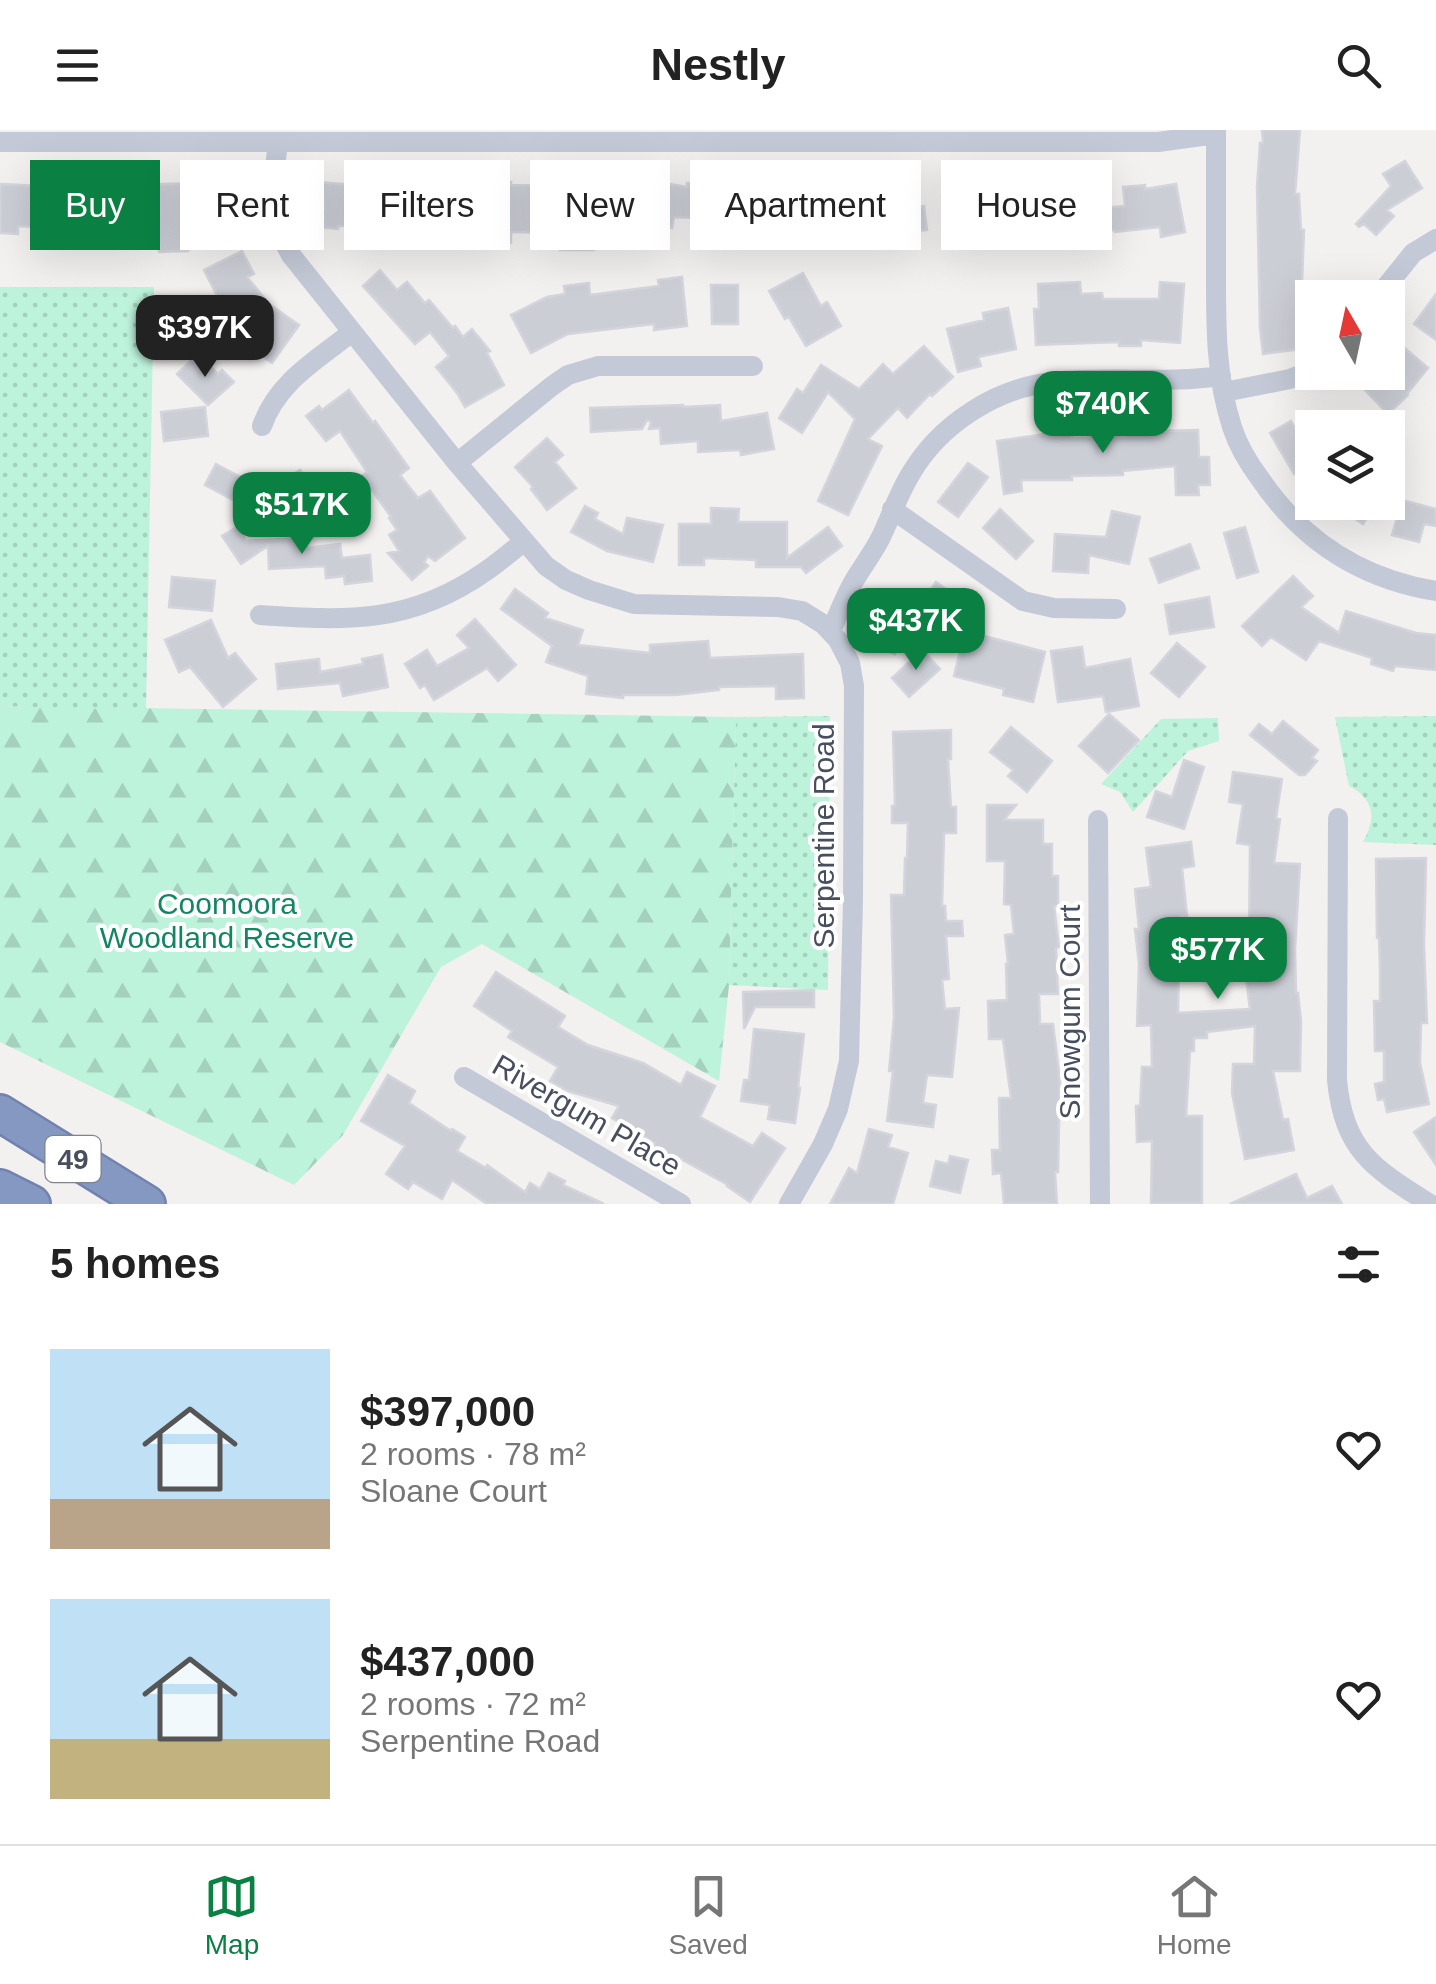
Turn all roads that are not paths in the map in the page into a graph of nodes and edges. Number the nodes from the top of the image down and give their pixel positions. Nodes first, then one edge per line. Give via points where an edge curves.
1 (115, 136) edge
2 (1216, 140) edge
3 (0, 142) edge
4 (268, 143) junction
5 (1436, 239) edge
6 (1392, 280) edge
7 (352, 332) junction
8 (753, 366) dead end
9 (1295, 377) edge
10 (1222, 384) junction
11 (262, 426) dead end
12 (457, 462) junction
13 (892, 509) junction
14 (523, 542) junction
15 (856, 578) junction
16 (1436, 591) edge
17 (1116, 609) dead end
18 (260, 615) dead end
19 (813, 618) junction
20 (830, 631) junction
21 (1338, 818) dead end
22 (1098, 820) dead end
23 (464, 1078) dead end
24 (0, 1113) edge
25 (0, 1188) edge
26 (32, 1204) edge
27 (148, 1204) edge
28 (681, 1204) edge
29 (789, 1204) edge
30 (1100, 1204) edge
31 (1430, 1204) edge

1 - 3 street
1 - 4 street
2 - 4 street
2 - 10 street via 1216,345
4 - 7 street, Serpentine Road via 275,168 268,191 278,231
5 - 6 street
7 - 11 street via 276,395
7 - 12 street, Serpentine Road
8 - 12 street via 583,369
9 - 10 street
10 - 13 street via 1050,382 1010,393 946,430
10 - 16 street via 1245,455 1298,526 1353,564
12 - 14 street, Serpentine Road
13 - 15 street
13 - 17 street via 1022,601
14 - 18 street via 485,572 406,611 341,619
14 - 19 street, Serpentine Road via 566,580 615,600 778,607
15 - 19 street
15 - 20 street
19 - 20 street, Serpentine Road
20 - 29 street, Serpentine Road via 850,663 854,686 851,1038 838,1109
21 - 31 street via 1338,1080 1344,1120 1361,1153
22 - 30 street, Snowgum Court
23 - 28 street, Rivergum Place
24 - 27 highway, 49
25 - 26 highway, 49

